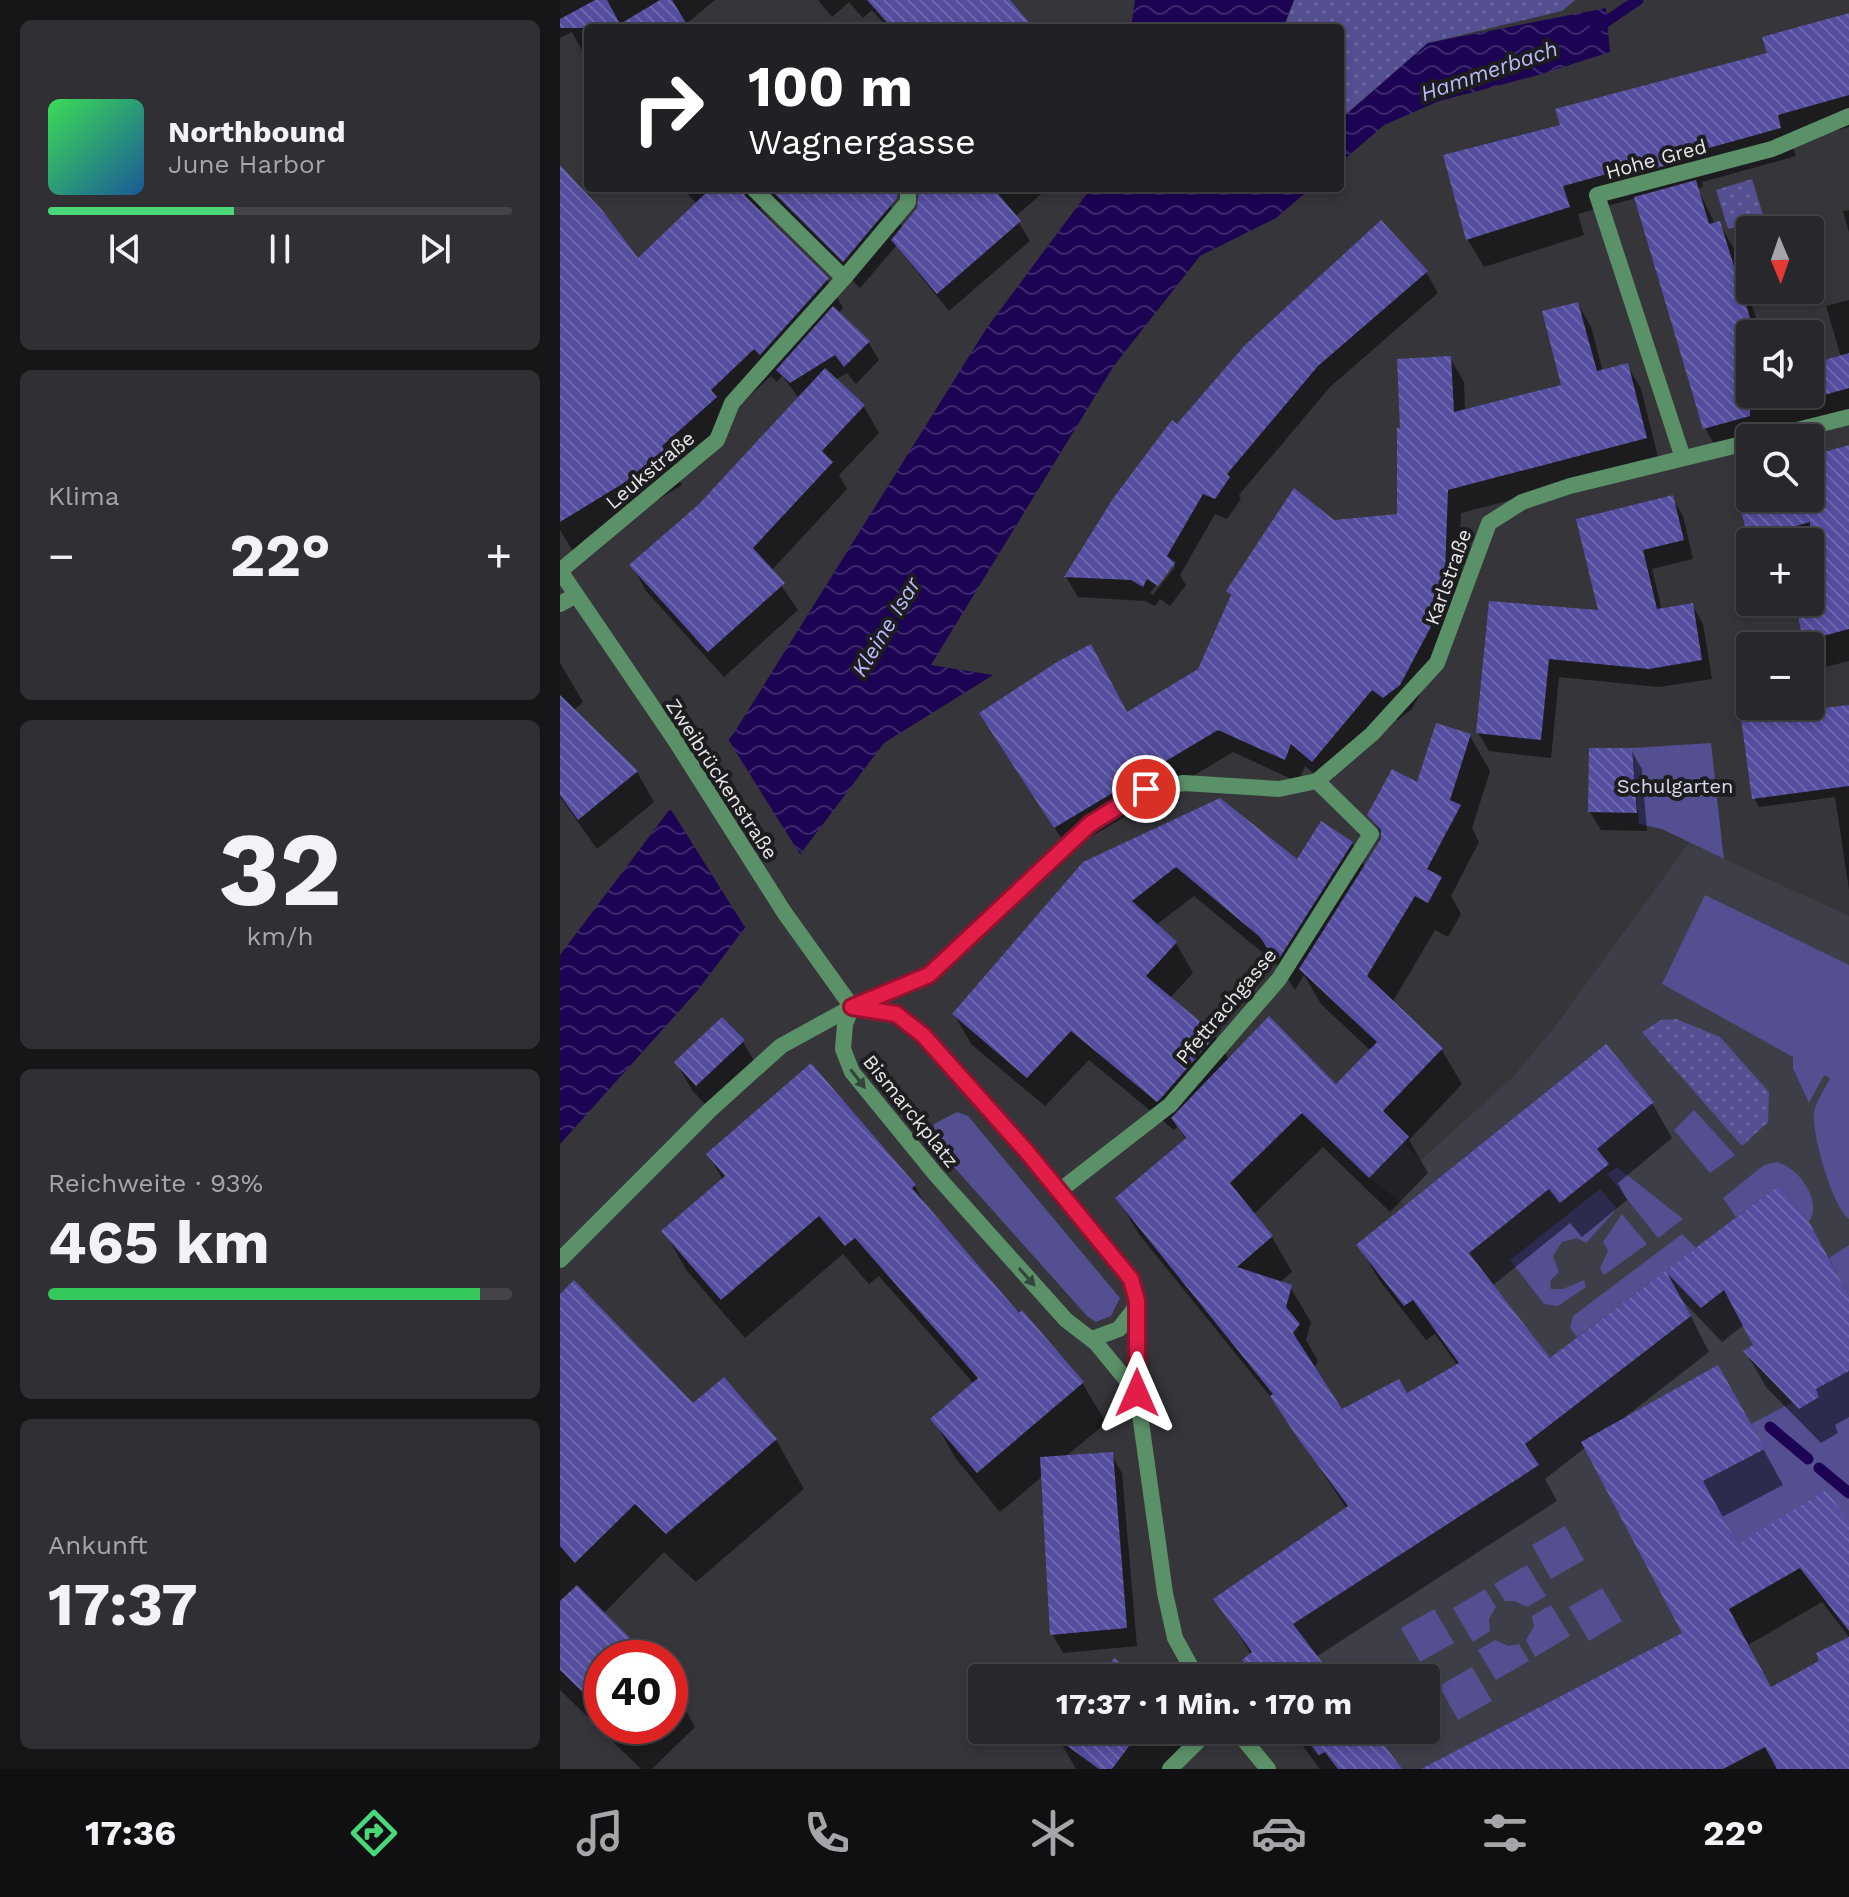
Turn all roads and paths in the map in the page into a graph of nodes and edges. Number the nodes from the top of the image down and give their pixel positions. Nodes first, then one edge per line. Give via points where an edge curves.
1 (1849, 116) edge
2 (757, 192) edge
3 (908, 192) edge
4 (844, 278) junction
5 (1849, 417) edge
6 (1821, 424) edge
7 (1736, 445) edge
8 (1683, 458) junction
9 (560, 571) edge
10 (576, 595) junction
11 (560, 604) edge
12 (1317, 781) junction
13 (852, 1007) junction
14 (1058, 1192) junction
15 (560, 1260) edge
16 (1137, 1306) junction
17 (1092, 1339) junction
18 (1137, 1393) junction
19 (1189, 1664) edge
20 (1195, 1744) edge
21 (1247, 1744) edge
22 (1170, 1769) edge
23 (1268, 1769) edge

1 - 8 street, Hohe Gred via 1772,149 1597,195
2 - 4 street
3 - 4 street, Leukstraße via 908,202
4 - 9 street, Leukstraße via 732,403 717,440
5 - 6 street
7 - 8 street, Karlstraße
8 - 12 street, Karlstraße via 1522,502 1489,523 1437,663 1372,734
9 - 10 street, Zweibrückenstraße
10 - 11 street
10 - 13 street, Zweibrückenstraße
12 - 13 street, Karlstraße via 1279,789 1184,783 1146,789 1090,824 929,975
12 - 14 street, Pfettrachgasse via 1371,834 1347,873 1279,979 1170,1105
13 - 14 street via 881,1009 909,1022
13 - 15 street, Karlstraße via 781,1046
13 -> 17 street, Bismarckplatz via 843,1049 852,1072 1036,1287
14 - 16 street via 1131,1279
16 - 17 street via 1119,1329
16 - 18 street
17 - 18 street, Bismarckplatz
18 - 19 street via 1165,1593 1175,1638
20 - 22 street
21 - 23 street

